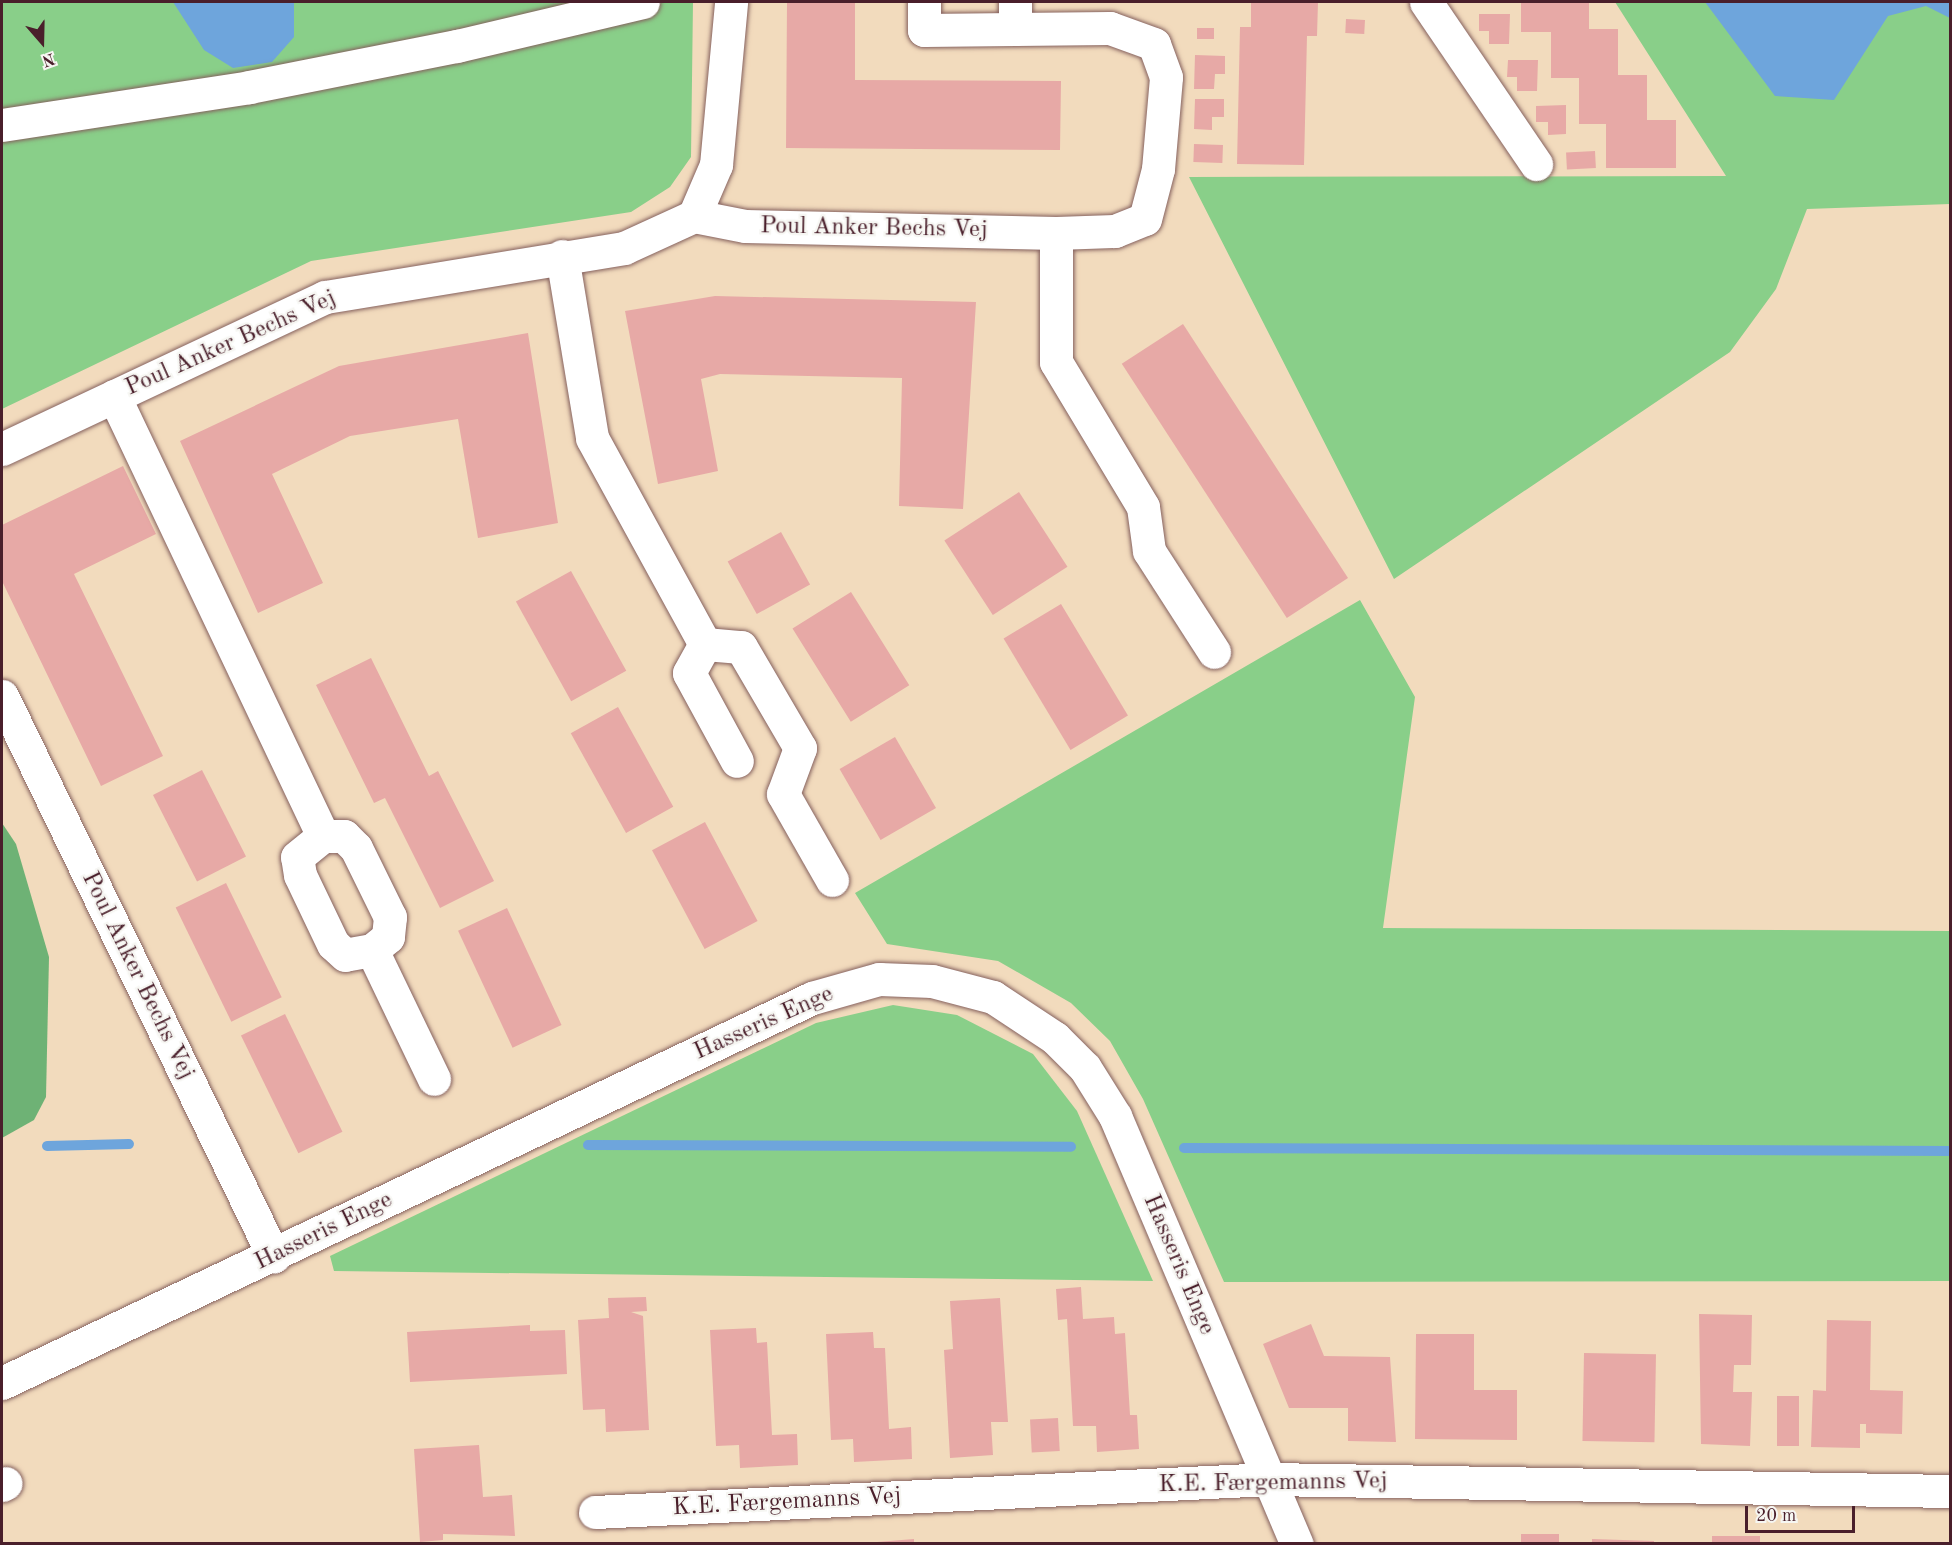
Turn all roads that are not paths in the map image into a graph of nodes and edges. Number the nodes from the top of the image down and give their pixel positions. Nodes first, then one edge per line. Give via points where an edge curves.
1 (643, 2) edge
2 (731, 2) edge
3 (924, 2) edge
4 (1426, 2) edge
5 (1015, 15) edge
6 (2, 125) edge
7 (1536, 164) dead end
8 (694, 216) junction
9 (1056, 233) junction
10 (562, 256) junction
11 (114, 396) junction
12 (2, 449) edge
13 (705, 644) junction
14 (1214, 652) dead end
15 (2, 696) edge
16 (737, 761) dead end
17 (323, 836) junction
18 (832, 880) dead end
19 (372, 950) junction
20 (434, 1079) dead end
21 (274, 1257) junction
22 (2, 1383) edge
23 (1270, 1479) junction
24 (1950, 1491) edge
25 (595, 1512) dead end
26 (1297, 1544) edge

1 - 6 street via 457,46 249,87
2 - 8 street via 716,165
3 - 5 street, Poul Anker Bechs Vej via 924,30
4 - 7 street
5 - 9 street, Poul Anker Bechs Vej via 1110,28 1154,44 1166,77 1158,169 1145,219 1115,231
8 - 9 street, Poul Anker Bechs Vej via 745,226
8 - 10 street, Poul Anker Bechs Vej via 624,248
9 - 14 street via 1056,362 1143,507 1149,551
10 - 11 street, Poul Anker Bechs Vej via 325,297
10 - 13 street via 592,438
11 - 12 street, Poul Anker Bechs Vej
11 - 17 street, Poul Anker Bechs Vej
13 - 16 street via 689,673
13 - 18 street via 741,647 800,748 783,794
15 - 21 street, Poul Anker Bechs Vej
17 - 19 street via 344,836 356,848 390,917 388,937
17 - 19 street via 297,857 300,875 333,944 345,955
19 - 20 street
21 - 22 street, Hasseris Enge
21 - 23 street, Hasseris Enge via 812,998 879,979 932,981 993,997 1055,1038 1085,1068 1115,1116
23 - 24 street, K.E. Færgemanns Vej
23 - 25 street, K.E. Færgemanns Vej
23 - 26 street, Hasseris Enge

